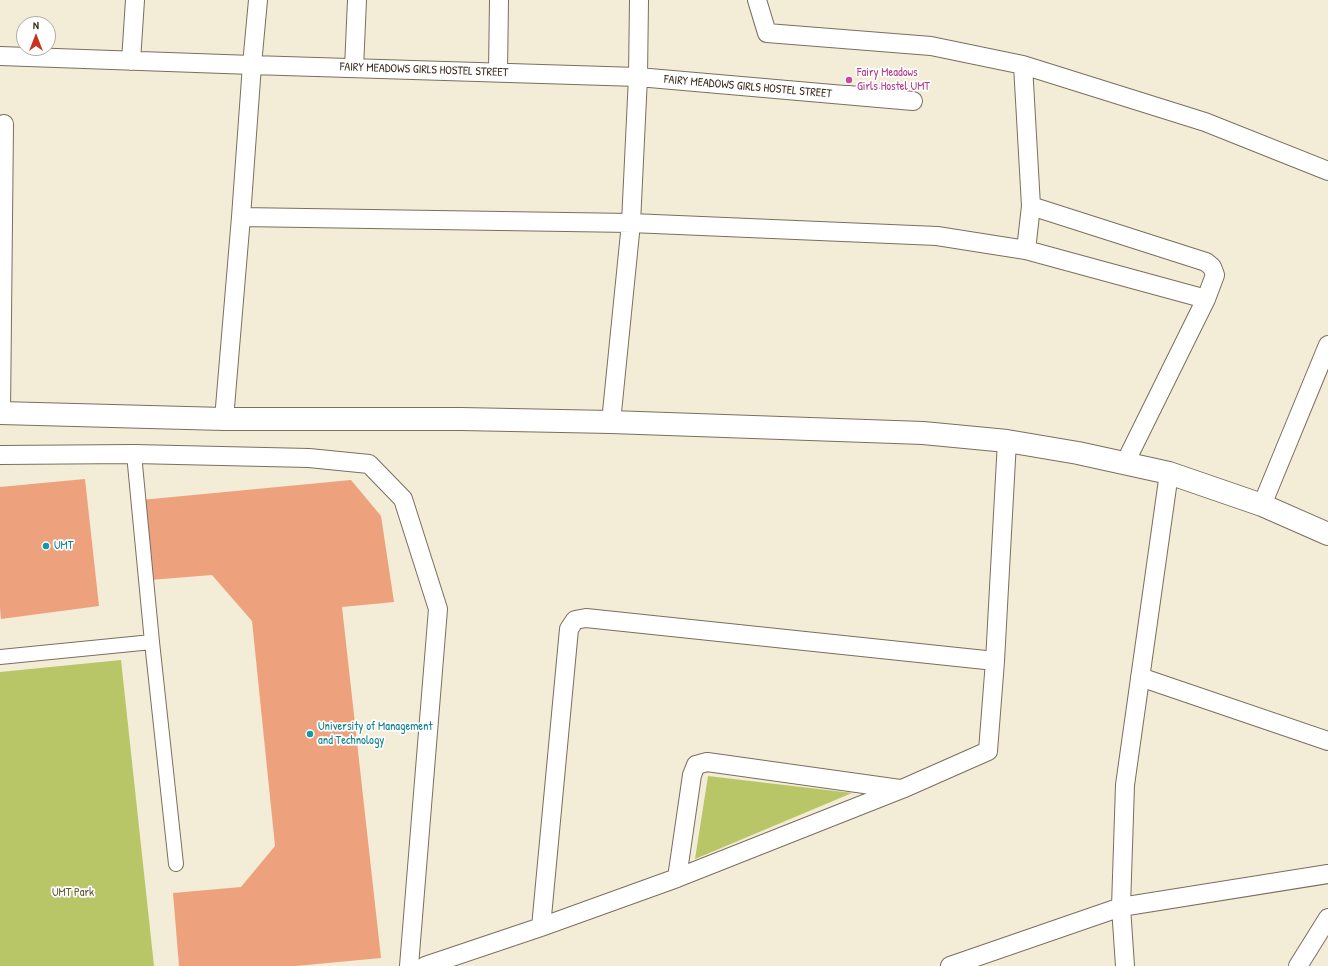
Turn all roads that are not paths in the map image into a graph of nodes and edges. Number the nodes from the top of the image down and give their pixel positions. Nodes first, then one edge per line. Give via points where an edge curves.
1 (135, 0) edge
2 (258, 0) edge
3 (357, 0) edge
4 (499, 0) edge
5 (639, 0) edge
6 (757, 0) edge
7 (0, 56) edge
8 (131, 61) junction
9 (252, 65) junction
10 (1023, 65) junction
11 (354, 68) junction
12 (498, 72) junction
13 (638, 77) junction
14 (848, 95) dead end
15 (4, 124) dead end
16 (1328, 171) edge
17 (1032, 206) junction
18 (242, 217) junction
19 (631, 223) junction
20 (1026, 250) junction
21 (1206, 299) junction
22 (1328, 345) edge
23 (1, 413) edge
24 (224, 420) junction
25 (611, 422) junction
26 (1007, 441) junction
27 (134, 454) junction
28 (0, 455) edge
29 (1125, 463) junction
30 (1169, 473) junction
31 (1262, 505) junction
32 (1328, 534) edge
33 (152, 642) junction
34 (0, 658) edge
35 (994, 661) junction
36 (1140, 677) junction
37 (1328, 740) edge
38 (902, 789) junction
39 (176, 864) dead end
40 (1328, 874) edge
41 (677, 878) junction
42 (1121, 907) junction
43 (1328, 918) edge
44 (541, 927) junction
45 (408, 966) edge
46 (425, 966) edge
47 (950, 966) edge
48 (1125, 966) edge
49 (1298, 966) edge

1 - 8 street
2 - 9 street
3 - 11 street
4 - 12 street
5 - 13 street
6 - 10 street via 767,33 930,46
7 - 8 street, FAIRY MEADOWS GIRLS HOSTEL STREET
8 - 9 street, FAIRY MEADOWS GIRLS HOSTEL STREET
9 - 11 street, FAIRY MEADOWS GIRLS HOSTEL STREET
9 - 18 street
10 - 16 street via 1205,122
10 - 17 street
11 - 12 street, FAIRY MEADOWS GIRLS HOSTEL STREET
12 - 13 street, FAIRY MEADOWS GIRLS HOSTEL STREET
13 - 14 street, FAIRY MEADOWS GIRLS HOSTEL STREET
13 - 19 street
15 - 23 street
17 - 20 street
17 - 21 street via 1206,262 1215,274
18 - 19 street
18 - 24 street
19 - 20 street via 937,236
19 - 25 street
20 - 21 street
21 - 29 street
22 - 31 street
23 - 24 street
24 - 25 street via 461,419
25 - 26 street via 922,433
26 - 29 street
26 - 35 street
27 - 28 street
27 - 33 street
27 - 45 street via 309,458 369,464 403,499 438,609
29 - 30 street
30 - 31 street
30 - 36 street
31 - 32 street
33 - 34 street
33 - 39 street
35 - 38 street via 988,751
35 - 44 street via 586,618 575,620 569,629
36 - 37 street
36 - 42 street via 1125,785
38 - 41 street
38 - 41 street via 707,762 696,765 692,775
40 - 42 street
41 - 44 street
42 - 47 street
42 - 48 street
43 - 49 street
44 - 46 street

